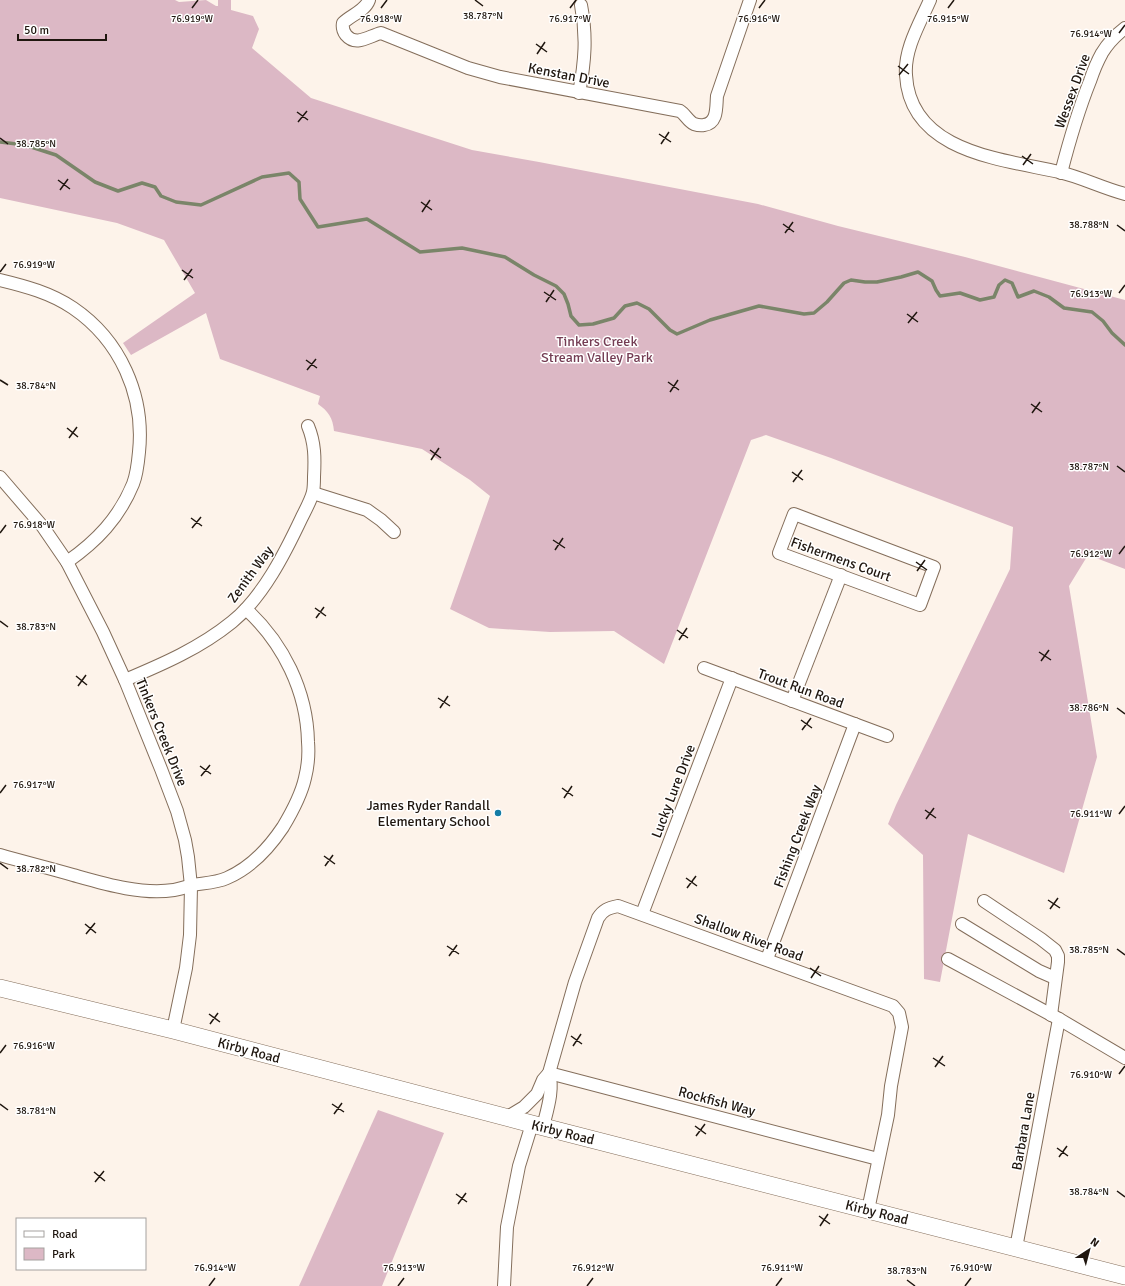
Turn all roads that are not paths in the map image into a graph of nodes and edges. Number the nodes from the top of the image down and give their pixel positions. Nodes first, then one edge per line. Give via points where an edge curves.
1 (369, 0) edge
2 (750, 0) edge
3 (930, 0) edge
4 (581, 5) dead end
5 (1125, 28) edge
6 (579, 92) junction
7 (1061, 173) junction
8 (1125, 194) edge
9 (0, 280) edge
10 (308, 426) dead end
11 (0, 476) edge
12 (313, 492) junction
13 (394, 532) dead end
14 (67, 562) junction
15 (840, 575) junction
16 (246, 609) junction
17 (704, 668) dead end
18 (732, 678) junction
19 (125, 680) junction
20 (792, 701) junction
21 (856, 724) junction
22 (887, 736) dead end
23 (0, 855) edge
24 (191, 886) junction
25 (984, 901) dead end
26 (642, 914) junction
27 (962, 924) dead end
28 (767, 959) junction
29 (948, 959) dead end
30 (1055, 978) junction
31 (0, 988) edge
32 (1055, 1017) junction
33 (173, 1030) junction
34 (1125, 1058) edge
35 (549, 1073) junction
36 (506, 1118) junction
37 (537, 1126) junction
38 (878, 1159) junction
39 (868, 1210) junction
40 (1016, 1248) junction
41 (1125, 1276) edge
42 (504, 1286) edge

1 - 6 street, Kenstan Drive via 367,6 343,23 343,30 351,40 362,40 381,33 468,68 500,77
2 - 6 street, Kenstan Drive via 717,96 715,117 706,125 694,124 680,111
3 - 7 street via 906,62 907,87 915,111 937,133 955,145 992,158
4 - 6 street via 586,37
5 - 7 street, Wessex Drive via 1102,53 1096,65 1085,92
7 - 8 street
9 - 14 street via 44,292 74,308 96,326 122,361 137,402 141,432 133,484 108,526 84,550
10 - 12 street, Zenith Way via 315,449
11 - 14 street, Tinkers Creek Drive via 39,522
12 - 13 street via 367,510
12 - 16 street, Zenith Way via 282,556
14 - 19 street, Tinkers Creek Drive
15 - 15 street, Fishermens Court via 920,605 934,567 794,514 780,553
15 - 20 street
16 - 19 street, Zenith Way via 201,644
16 - 24 street via 268,632 298,684 308,732 306,777 285,824 259,856 226,878
17 - 18 street, Trout Run Road
18 - 20 street, Trout Run Road
18 - 26 street, Lucky Lure Drive
19 - 24 street, Tinkers Creek Drive via 179,818 185,840
20 - 21 street, Trout Run Road
21 - 22 street, Trout Run Road
21 - 28 street, Fishing Creek Way
23 - 24 street via 126,888 160,891
24 - 33 street, Tinkers Creek Drive via 189,951
25 - 30 street, Barbara Lane via 1055,950 1058,956
26 - 28 street, Shallow River Road
26 - 35 street, Shallow River Road via 618,906 603,911 598,918 575,982
27 - 30 street
28 - 38 street, Shallow River Road via 893,1006 899,1013 902,1027
29 - 32 street
30 - 32 street, Barbara Lane
31 - 33 main road, Kirby Road
32 - 34 street
32 - 40 street, Barbara Lane
33 - 36 main road, Kirby Road
35 - 36 street, Shallow River Road via 537,1094 524,1107
35 - 37 street, Shallow River Road via 550,1093
35 - 38 street, Rockfish Way
36 - 37 main road, Kirby Road
37 - 39 main road, Kirby Road
37 - 42 street, Shallow River Road via 519,1166 507,1227
38 - 39 street, Shallow River Road
39 - 40 main road, Kirby Road
40 - 41 main road, Kirby Road

